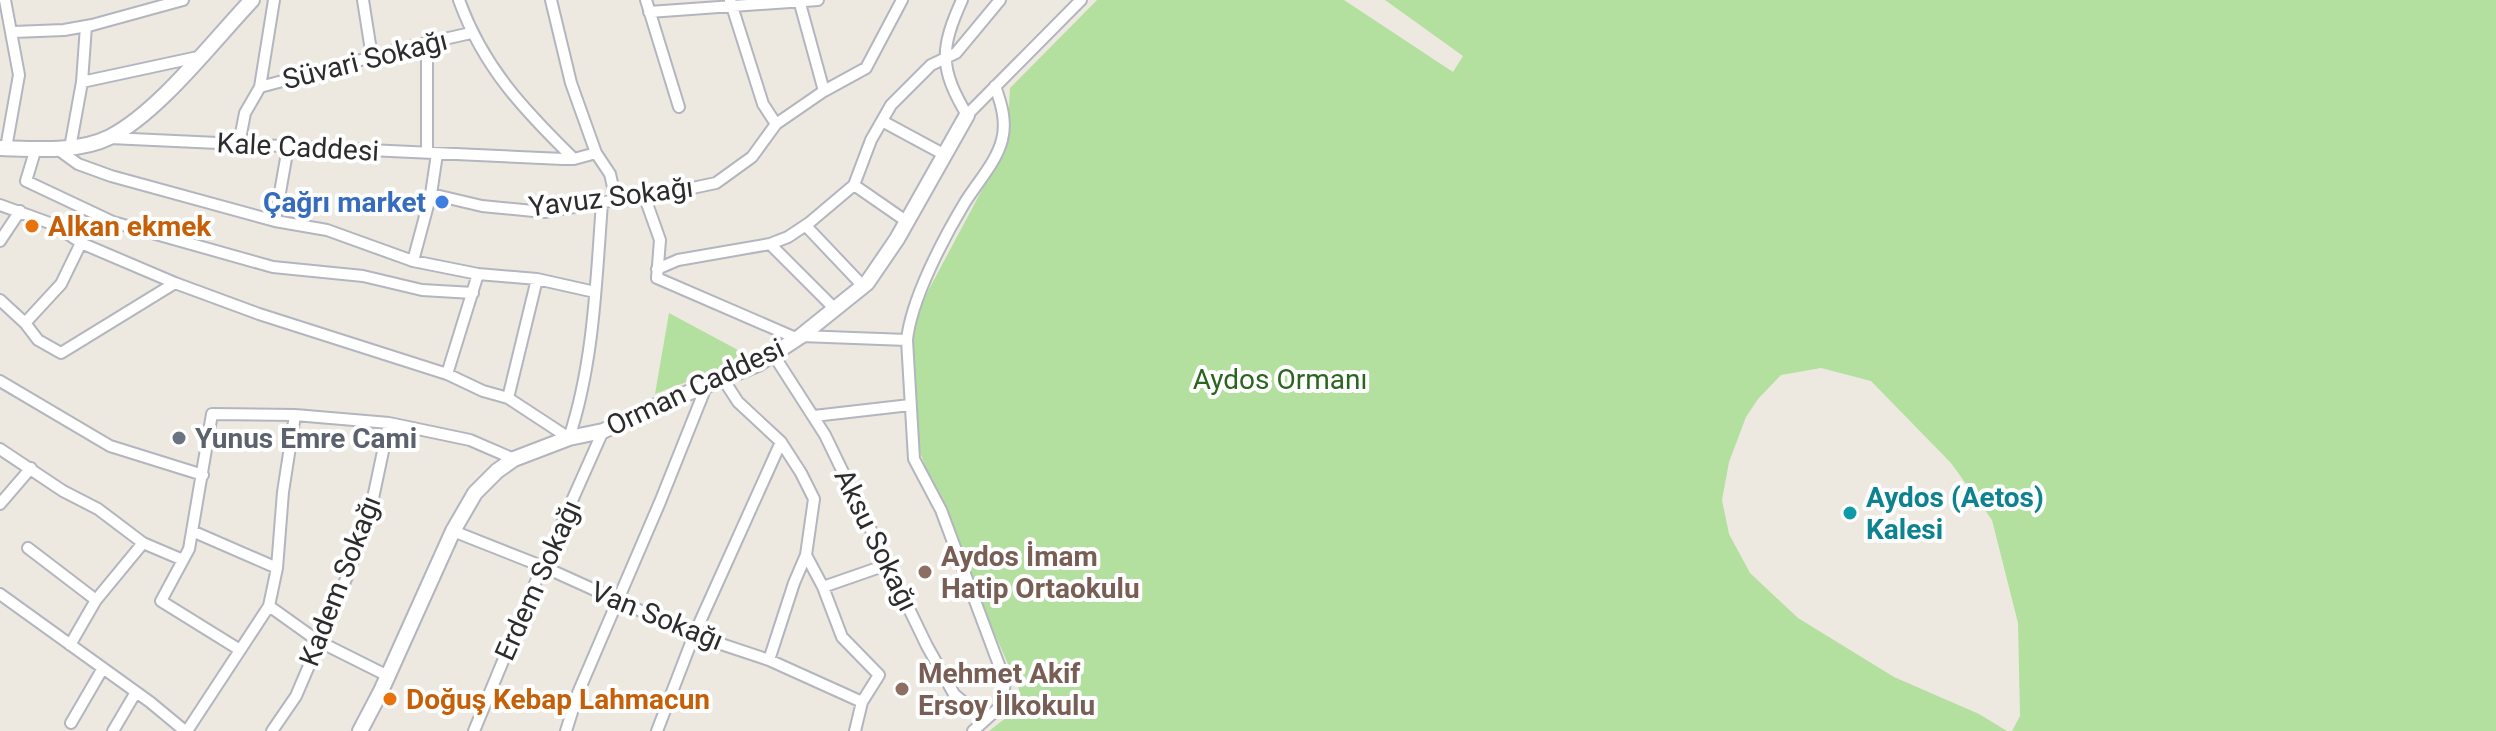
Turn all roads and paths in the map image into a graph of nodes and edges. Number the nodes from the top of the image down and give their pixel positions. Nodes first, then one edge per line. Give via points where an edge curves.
1 (5, 0) edge
2 (183, 0) edge
3 (252, 0) edge
4 (274, 0) edge
5 (363, 0) edge
6 (459, 0) edge
7 (551, 0) edge
8 (646, 0) edge
9 (818, 0) edge
10 (902, 0) edge
11 (962, 0) edge
12 (1000, 0) edge
13 (1081, 0) edge
14 (799, 1) edge
15 (166, 2) edge
16 (732, 4) edge
17 (649, 12) junction
18 (86, 26) junction
19 (13, 32) junction
20 (471, 33) junction
21 (427, 43) junction
22 (198, 57) junction
23 (372, 57) junction
24 (944, 60) junction
25 (82, 82) junction
26 (995, 86) junction
27 (260, 87) junction
28 (824, 91) junction
29 (679, 107) dead end
30 (967, 115) junction
31 (882, 121) junction
32 (776, 124) junction
33 (108, 138) junction
34 (239, 144) junction
35 (288, 147) junction
36 (3, 148) edge
37 (36, 148) junction
38 (62, 148) junction
39 (596, 153) junction
40 (432, 154) junction
41 (945, 155) junction
42 (574, 159) junction
43 (854, 185) junction
44 (431, 194) junction
45 (645, 198) junction
46 (616, 200) junction
47 (602, 203) junction
48 (0, 205) edge
49 (20, 211) junction
50 (275, 221) junction
51 (906, 221) junction
52 (806, 226) junction
53 (0, 241) edge
54 (81, 243) junction
55 (770, 244) junction
56 (413, 261) junction
57 (478, 274) junction
58 (657, 274) junction
59 (537, 279) junction
60 (175, 283) junction
61 (863, 286) junction
62 (595, 292) junction
63 (473, 293) junction
64 (0, 300) edge
65 (835, 309) junction
66 (25, 323) junction
67 (800, 338) junction
68 (907, 340) junction
69 (773, 354) junction
70 (447, 374) junction
71 (723, 379) junction
72 (0, 381) edge
73 (706, 387) junction
74 (508, 398) junction
75 (910, 405) junction
76 (295, 415) junction
77 (814, 416) junction
78 (389, 423) junction
79 (603, 431) junction
80 (569, 438) junction
81 (781, 442) junction
82 (0, 449) edge
83 (514, 459) junction
84 (31, 468) junction
85 (203, 475) junction
86 (0, 504) edge
87 (192, 531) junction
88 (453, 531) junction
89 (143, 543) junction
90 (28, 548) dead end
91 (806, 555) junction
92 (183, 560) junction
93 (889, 564) junction
94 (544, 567) junction
95 (277, 568) junction
96 (823, 587) junction
97 (0, 594) edge
98 (96, 600) junction
99 (616, 601) junction
100 (269, 606) junction
101 (694, 635) junction
102 (318, 641) junction
103 (70, 645) junction
104 (240, 650) junction
105 (769, 660) junction
106 (103, 668) junction
107 (388, 676) junction
108 (136, 692) junction
109 (862, 702) junction
110 (985, 720) junction
111 (71, 723) dead end
112 (113, 731) edge
113 (186, 731) edge
114 (272, 731) edge
115 (360, 731) edge
116 (474, 731) edge
117 (566, 731) edge
118 (657, 731) edge
119 (855, 731) edge
120 (973, 731) edge

1 - 19 street
2 - 15 street
3 - 22 street
4 - 27 street
5 - 23 street
6 - 20 street
7 - 39 street via 571,83
8 - 17 street
9 - 14 street
10 - 28 street, Yavuz Sokağı via 866,68
11 - 24 street
12 - 24 street
13 - 26 street, Orman Caddesi
14 - 16 street
14 - 28 street
15 - 18 street
16 - 17 street
16 - 32 street via 763,104
17 - 29 street
18 - 19 street
18 - 25 street
19 - 36 street via 19,75
20 - 21 street, Süvari Sokağı
20 - 42 street via 507,88
21 - 23 street, Süvari Sokağı
21 - 40 street
22 - 25 street
22 - 33 street via 156,102
23 - 27 street, Süvari Sokağı
24 - 30 street
24 - 31 street via 912,82
25 - 38 street
26 - 30 street, Orman Caddesi
26 - 68 street via 1004,112 1002,141 916,300
27 - 34 street via 245,113
28 - 32 street, Yavuz Sokağı
30 - 41 street, Orman Caddesi
31 - 41 street
31 - 43 street
32 - 45 street, Yavuz Sokağı via 752,157 716,183
33 - 34 street, Kale Caddesi
33 - 38 street, Kale Caddesi
34 - 35 street, Kale Caddesi
35 - 40 street, Kale Caddesi
35 - 50 street
36 - 37 street, Kale Caddesi
37 - 38 street, Kale Caddesi
37 - 63 street via 26,181 113,222 273,267
38 - 50 street via 78,164 111,176
39 - 42 street, Kale Caddesi
39 - 46 street via 610,174
40 - 42 street, Kale Caddesi
40 - 44 street
41 - 51 street, Orman Caddesi
43 - 51 street
43 - 52 street
44 - 47 street, Yavuz Sokağı via 544,212
44 - 56 street
45 - 46 street, Yavuz Sokağı
45 - 58 street via 660,240
46 - 47 street, Yavuz Sokağı
47 - 62 street
48 - 49 street
49 - 53 street
49 - 54 street
50 - 56 street via 327,230
51 - 61 street, Orman Caddesi
52 - 55 street
52 - 61 street
54 - 60 street
54 - 66 street via 61,284
55 - 58 street via 678,260
55 - 65 street
56 - 57 street
57 - 59 street
57 - 63 street
58 - 67 street
59 - 62 street
59 - 74 street
60 - 66 street via 61,353 38,340
60 - 70 street
61 - 65 street, Orman Caddesi
62 - 80 street via 594,321
63 - 70 street
64 - 66 street
65 - 67 street, Orman Caddesi
67 - 68 street
67 - 69 street, Orman Caddesi
68 - 75 street
69 - 71 street, Orman Caddesi
69 - 77 street, Aksu Sokağı
70 - 74 street
71 - 73 street, Orman Caddesi
71 - 81 street via 738,402
72 - 85 street via 110,446
73 - 79 street, Orman Caddesi
73 - 99 street
74 - 80 street
75 - 77 street
75 - 110 street via 914,459 941,510 1005,681 1002,705
76 - 78 street
76 - 85 street via 212,414
76 - 95 street
77 - 93 street, Aksu Sokağı
78 - 83 street via 470,440
78 - 102 street, Kadem Sokağı via 372,503
79 - 80 street, Orman Caddesi
79 - 94 street, Erdem Sokağı
80 - 83 street, Orman Caddesi
81 - 91 street via 814,499
81 - 101 street
82 - 84 street
83 - 88 street, Orman Caddesi via 475,493
84 - 86 street
84 - 89 street
85 - 87 street
87 - 92 street
87 - 95 street
88 - 94 street, Van Sokağı
88 - 107 street, Orman Caddesi
89 - 92 street
89 - 98 street
90 - 98 street
91 - 96 street
91 - 105 street
92 - 104 street via 161,601
93 - 96 street
93 - 110 street, Aksu Sokağı via 954,694
94 - 99 street, Van Sokağı
94 - 116 street, Erdem Sokağı
95 - 100 street
96 - 109 street via 842,637 879,675
97 - 103 street
98 - 103 street
99 - 101 street, Van Sokağı
99 - 117 street
100 - 102 street
100 - 104 street
101 - 105 street, Van Sokağı
101 - 118 street
102 - 107 street
102 - 114 street, Kadem Sokağı via 296,696
103 - 106 street
104 - 113 street
105 - 109 street, Van Sokağı
106 - 108 street
106 - 111 street
107 - 115 street, Orman Caddesi
108 - 112 street
108 - 113 street
109 - 119 street
110 - 120 street

